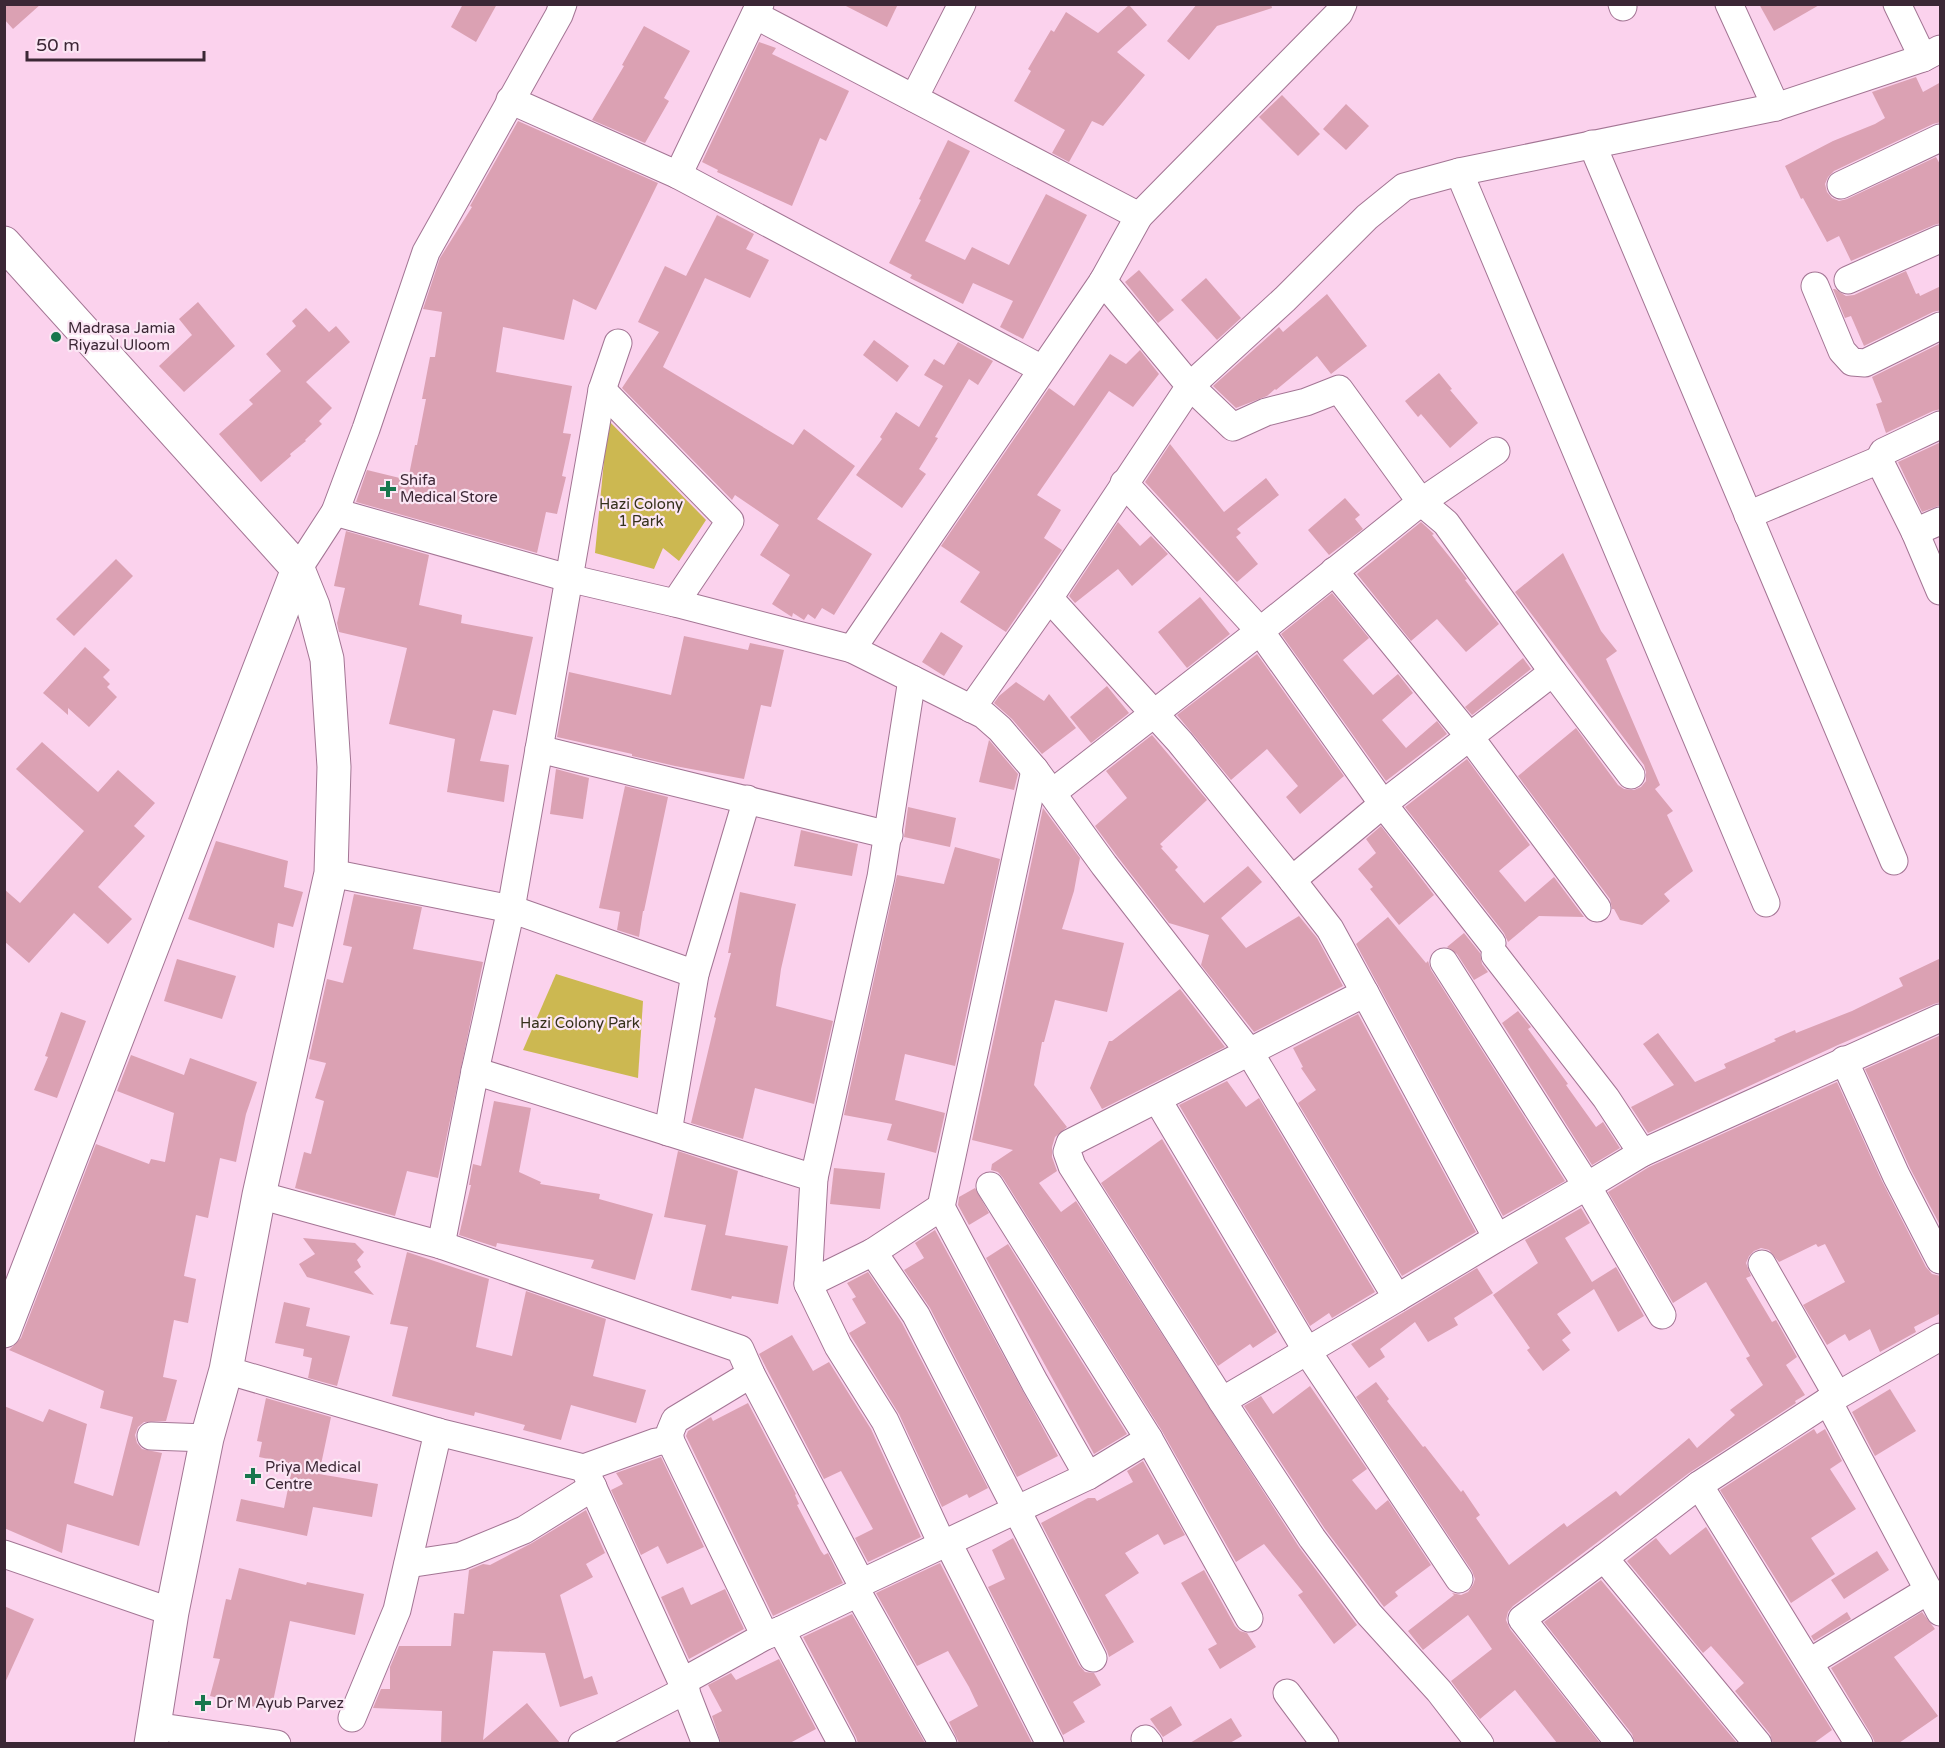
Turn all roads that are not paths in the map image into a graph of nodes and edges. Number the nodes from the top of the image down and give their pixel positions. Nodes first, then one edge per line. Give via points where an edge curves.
1 (563, 4) edge
2 (962, 4) edge
3 (1343, 4) edge
4 (1729, 4) edge
5 (1897, 4) edge
6 (758, 10) edge
7 (1932, 53) edge
8 (914, 98) junction
9 (510, 100) junction
10 (1776, 107) junction
11 (1941, 138) edge
12 (1592, 144) junction
13 (1459, 172) junction
14 (678, 175) junction
15 (1842, 185) dead end
16 (1139, 216) junction
17 (1941, 239) edge
18 (4, 243) edge
19 (1848, 280) dead end
20 (1103, 281) junction
21 (1815, 286) dead end
22 (1941, 326) edge
23 (618, 343) dead end
24 (1042, 369) junction
25 (1190, 386) junction
26 (602, 390) junction
27 (1941, 425) edge
28 (1497, 451) dead end
29 (1879, 460) junction
30 (1124, 483) junction
31 (1421, 502) junction
32 (335, 512) junction
33 (1748, 515) junction
34 (1941, 521) edge
35 (1915, 532) junction
36 (298, 569) junction
37 (1334, 571) junction
38 (568, 578) junction
39 (1941, 591) edge
40 (1049, 598) junction
41 (675, 603) junction
42 (1260, 631) junction
43 (852, 649) junction
44 (1553, 672) junction
45 (912, 680) junction
46 (972, 709) junction
47 (1155, 713) junction
48 (1469, 736) junction
49 (539, 749) junction
50 (1035, 770) junction
51 (1631, 775) dead end
52 (1052, 793) junction
53 (747, 799) junction
54 (1383, 804) junction
55 (888, 835) junction
56 (1894, 861) dead end
57 (331, 873) junction
58 (1292, 880) junction
59 (1766, 903) dead end
60 (1597, 908) dead end
61 (511, 909) junction
62 (1444, 962) dead end
63 (695, 974) junction
64 (1365, 993) junction
65 (1939, 1023) edge
66 (1250, 1053) junction
67 (1844, 1060) junction
68 (475, 1071) junction
69 (1157, 1099) junction
70 (668, 1132) junction
71 (1642, 1153) junction
72 (814, 1178) junction
73 (990, 1186) dead end
74 (1587, 1186) junction
75 (259, 1195) junction
76 (941, 1207) junction
77 (1497, 1238) junction
78 (441, 1245) junction
79 (873, 1252) junction
80 (1941, 1260) edge
81 (1762, 1264) dead end
82 (808, 1284) junction
83 (1397, 1298) junction
84 (1662, 1315) dead end
85 (4, 1331) edge
86 (1941, 1337) edge
87 (1308, 1351) junction
88 (226, 1370) junction
89 (751, 1374) junction
90 (1832, 1398) junction
91 (1222, 1401) junction
92 (438, 1432) junction
93 (151, 1436) dead end
94 (207, 1438) junction
95 (1149, 1439) junction
96 (670, 1440) junction
97 (1088, 1476) junction
98 (589, 1478) junction
99 (1699, 1485) junction
100 (1017, 1510) junction
101 (945, 1543) junction
102 (4, 1554) edge
103 (1604, 1558) junction
104 (408, 1564) junction
105 (1459, 1580) dead end
106 (860, 1588) junction
107 (1935, 1601) edge
108 (172, 1612) junction
109 (1249, 1618) dead end
110 (773, 1633) junction
111 (1093, 1658) dead end
112 (1810, 1662) junction
113 (684, 1686) junction
114 (1287, 1693) dead end
115 (352, 1718) dead end
116 (153, 1735) edge
117 (277, 1743) edge
118 (582, 1743) edge
119 (706, 1743) edge
120 (842, 1743) edge
121 (943, 1743) edge
122 (1050, 1743) edge
123 (1325, 1743) edge
124 (1480, 1743) edge
125 (1620, 1743) edge
126 (1758, 1743) edge
127 (1859, 1743) edge

1 - 9 street
2 - 8 street
3 - 16 street via 1339,13
4 - 10 street
5 - 7 street
6 - 8 street
6 - 14 street
7 - 10 street
8 - 16 street
9 - 14 street
9 - 32 street via 426,252
10 - 12 street
11 - 15 street
12 - 13 street
12 - 33 street
13 - 25 street via 1404,187
13 - 59 street
14 - 24 street
16 - 20 street
17 - 19 street
18 - 36 main road
20 - 24 street
20 - 25 street
21 - 22 street via 1842,351 1851,362 1864,363
23 - 26 street
24 - 43 street
25 - 30 street
25 - 31 street via 1233,427 1266,412 1339,390
26 - 38 street
26 - 41 street via 730,521
27 - 29 street via 1883,452
28 - 31 street
29 - 33 street
29 - 35 street
30 - 40 street
30 - 42 street
31 - 37 street
31 - 44 street via 1446,523
32 - 36 street
32 - 38 street
33 - 56 street
34 - 35 street
35 - 39 street
36 - 57 main road via 327,659 334,767
36 - 85 main road
37 - 42 street
37 - 48 street
38 - 41 street
38 - 49 street
40 - 46 street
40 - 47 street
41 - 43 street
42 - 47 street
42 - 54 street
43 - 45 street
44 - 48 street
44 - 51 street
45 - 46 street
45 - 55 street
46 - 50 street via 1000,729
47 - 52 street
47 - 58 street
48 - 54 street
48 - 60 street
49 - 53 street
49 - 61 street
50 - 52 street
50 - 76 street
52 - 66 street
53 - 55 street
53 - 63 street
54 - 58 street
54 - 71 street via 1606,1098
55 - 72 street
57 - 61 street
57 - 75 main road
58 - 64 street via 1330,929
61 - 63 street
61 - 68 street
62 - 74 street
63 - 70 street
64 - 66 street
64 - 77 street
65 - 67 street
66 - 69 street
66 - 83 street
67 - 71 street
67 - 80 street via 1896,1175
68 - 70 street
68 - 78 street
69 - 87 street
69 - 91 street via 1070,1143 1066,1152
70 - 72 street
71 - 74 street
72 - 82 street
73 - 95 street
74 - 77 street
74 - 84 street
75 - 78 street
75 - 88 main road
76 - 79 street
76 - 97 street
77 - 83 street
78 - 89 street via 740,1349
79 - 82 street
79 - 100 street via 916,1315
81 - 90 street
82 - 101 street via 838,1346 885,1421
83 - 87 street
86 - 90 street
87 - 91 street
87 - 105 street
88 - 92 street
88 - 94 main road
89 - 96 street via 675,1420
89 - 106 street
90 - 99 street
90 - 107 street
91 - 124 street via 1326,1557 1369,1614
92 - 98 street
92 - 104 street
93 - 94 street
94 - 108 main road
95 - 97 street
95 - 109 street
96 - 98 street via 656,1442
96 - 110 street
97 - 100 street
98 - 104 street via 524,1530 461,1556
98 - 113 street
99 - 103 street
99 - 112 street
100 - 101 street
100 - 111 street
101 - 106 street
101 - 122 street
102 - 108 street
103 - 125 street via 1522,1619
103 - 126 street
104 - 115 street via 397,1610
106 - 110 street
106 - 121 street
107 - 112 street
108 - 116 main road
110 - 113 street
110 - 120 street
112 - 127 street
113 - 118 street
113 - 119 street
114 - 123 street
116 - 117 street

